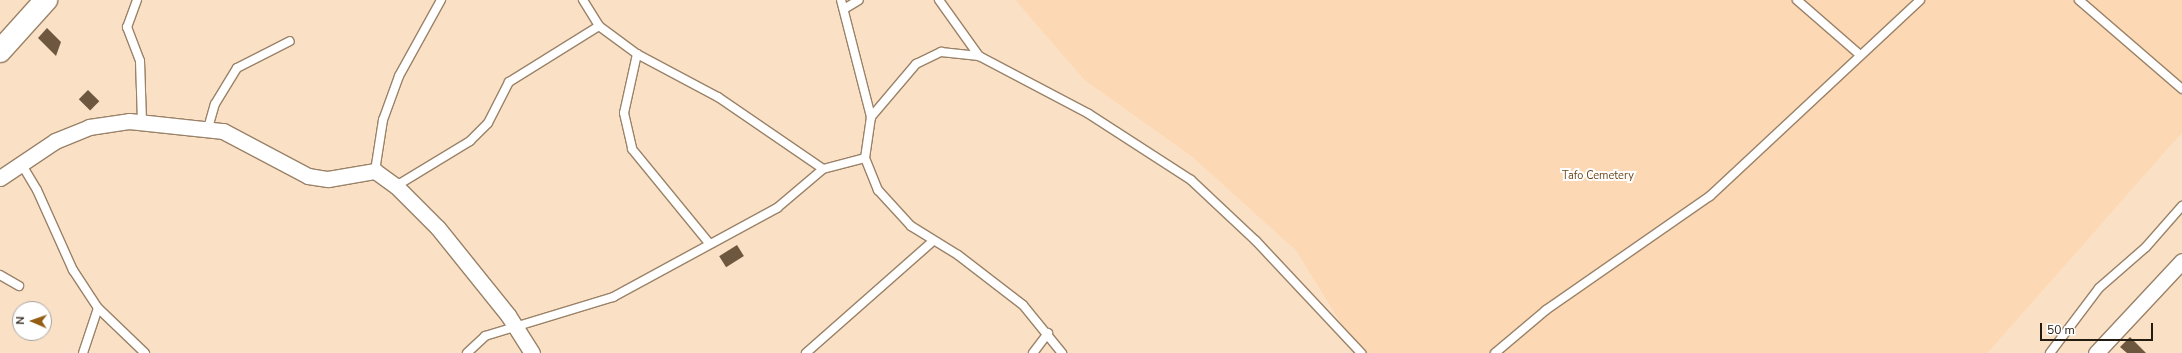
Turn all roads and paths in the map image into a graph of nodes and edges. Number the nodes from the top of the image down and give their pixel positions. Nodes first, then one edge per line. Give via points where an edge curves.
1 (46, 0) edge
2 (137, 0) edge
3 (441, 0) edge
4 (583, 0) edge
5 (841, 0) edge
6 (859, 0) edge
7 (939, 0) edge
8 (1797, 0) edge
9 (1920, 0) edge
10 (2078, 0) edge
11 (844, 9) junction
12 (599, 26) junction
13 (290, 41) dead end
14 (0, 51) edge
15 (637, 54) junction
16 (1860, 55) junction
17 (979, 56) junction
18 (2182, 89) edge
19 (872, 117) junction
20 (142, 122) junction
21 (208, 128) junction
22 (865, 158) junction
23 (22, 165) junction
24 (823, 169) junction
25 (375, 171) junction
26 (0, 178) edge
27 (396, 186) junction
28 (2182, 206) edge
29 (933, 241) junction
30 (709, 242) junction
31 (2182, 262) edge
32 (0, 275) edge
33 (19, 286) dead end
34 (98, 308) junction
35 (515, 327) junction
36 (1048, 334) junction
37 (83, 353) edge
38 (145, 353) edge
39 (467, 353) edge
40 (532, 353) edge
41 (806, 353) edge
42 (1034, 353) edge
43 (1062, 353) edge
44 (1361, 353) edge
45 (1495, 353) edge
46 (2050, 353) edge
47 (2096, 353) edge

1 - 14 street
2 - 20 lane via 127,27 140,61
3 - 25 lane via 399,76 383,120
4 - 12 lane
5 - 11 lane
6 - 11 lane
7 - 17 lane
8 - 16 lane
9 - 16 lane
10 - 18 lane
11 - 19 lane
12 - 15 lane
12 - 27 lane via 509,82 488,122 470,141
13 - 21 lane via 237,68 215,104
15 - 24 lane via 718,97
15 - 30 lane via 624,112 632,149
16 - 45 lane via 1710,196 1546,310
17 - 19 lane via 941,52 916,64
17 - 44 lane via 1089,114 1192,180 1256,241
19 - 22 lane
20 - 21 street
20 - 23 street via 89,127 55,141
21 - 25 street via 223,131 308,176 328,179
22 - 24 lane
22 - 29 lane via 878,190 891,208
23 - 26 street
23 - 34 lane via 37,190 73,270
24 - 30 lane via 777,208
25 - 27 street
27 - 35 street via 438,228
28 - 46 lane via 2146,246 2099,288
29 - 36 lane via 958,255 1023,305
29 - 41 lane
30 - 35 lane via 613,297
31 - 47 street
32 - 33 lane
34 - 37 lane
34 - 38 lane
35 - 39 lane via 486,336
35 - 40 street
36 - 42 lane
36 - 43 lane

